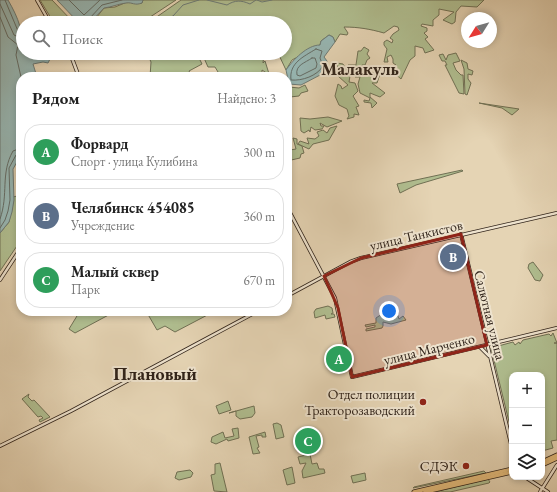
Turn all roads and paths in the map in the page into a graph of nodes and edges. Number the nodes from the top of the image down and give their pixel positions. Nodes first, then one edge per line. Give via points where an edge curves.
1 (37, 0) edge
2 (46, 16) edge
3 (73, 60) edge
4 (77, 72) edge
5 (557, 212) edge
6 (292, 216) edge
7 (461, 234) junction
8 (16, 256) edge
9 (324, 276) junction
10 (0, 280) edge
11 (292, 293) edge
12 (249, 316) edge
13 (557, 328) edge
14 (487, 345) junction
15 (479, 347) junction
16 (490, 357) junction
17 (511, 444) edge
18 (0, 446) edge
19 (557, 455) edge
20 (557, 458) edge
21 (545, 461) edge
22 (545, 462) edge
23 (557, 465) edge
24 (509, 471) edge
25 (509, 471) edge
26 (530, 480) edge
27 (542, 488) junction
28 (414, 492) edge
29 (425, 492) edge
30 (540, 492) edge
31 (548, 492) edge

1 - 2 street
3 - 4 street
5 - 7 street, улица Танкистов
6 - 9 street
7 - 9 street, улица Танкистов via 361,258
7 - 14 street, Салютная улица
8 - 10 street
9 - 11 street, улица Танкистов
9 - 15 street, улица Марченко via 338,308 352,377
12 - 18 street
13 - 14 street, улица Марченко
14 - 15 street, улица Марченко
14 - 16 street, Салютная улица
15 - 16 street
16 - 17 street, Салютная улица
19 - 21 main road
20 - 22 main road
23 - 27 street
24 - 28 main road
25 - 29 main road
26 - 27 street
27 - 30 street
27 - 31 street

